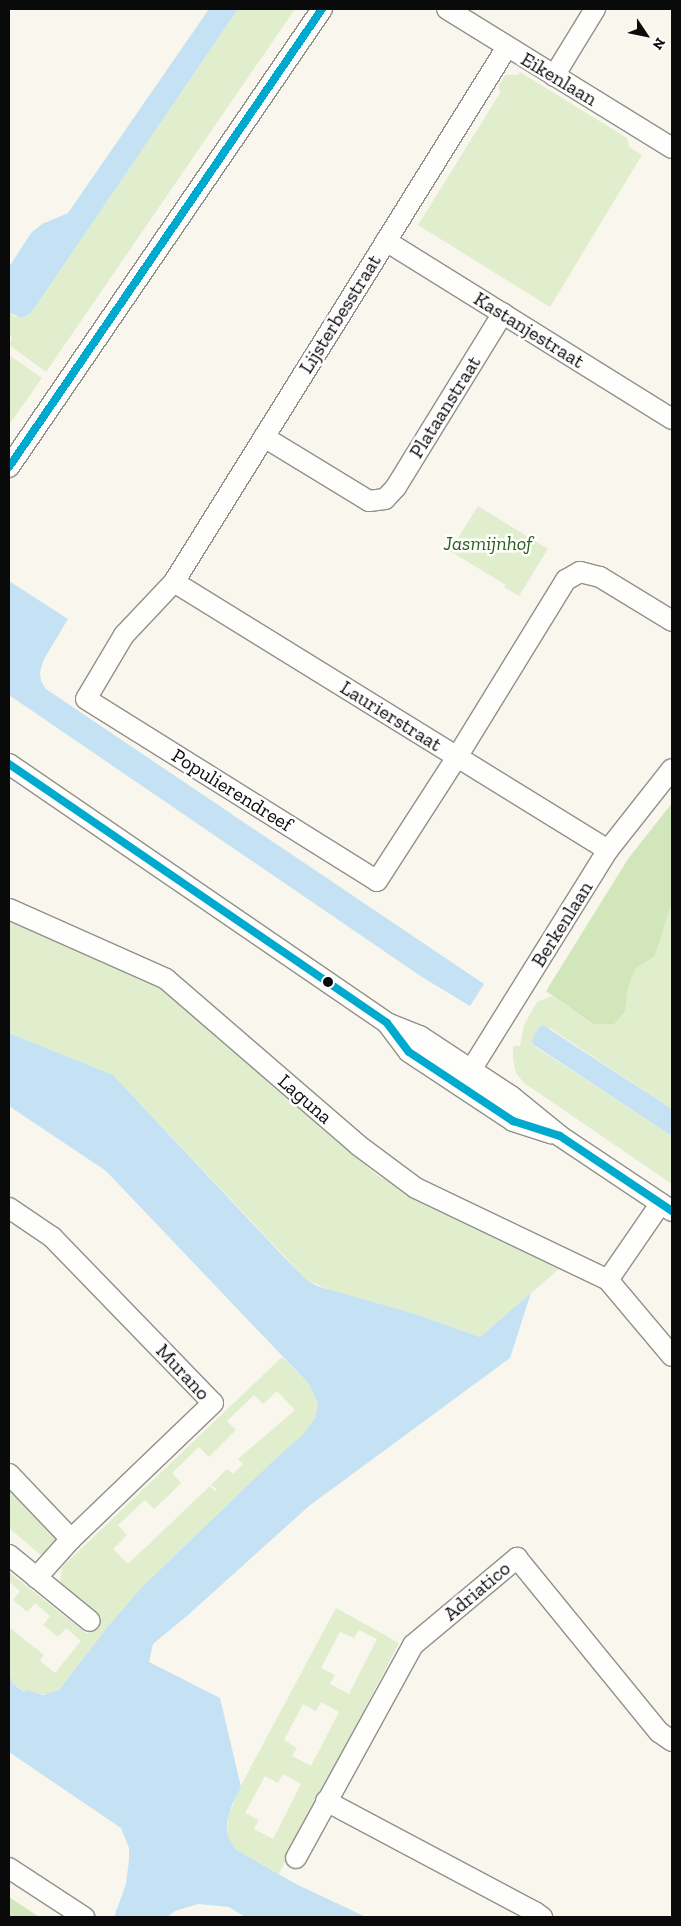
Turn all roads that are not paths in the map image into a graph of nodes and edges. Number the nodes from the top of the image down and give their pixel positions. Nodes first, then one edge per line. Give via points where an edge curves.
1 (322, 9) edge
2 (447, 9) edge
3 (595, 9) edge
4 (506, 47) junction
5 (554, 76) junction
6 (670, 140) edge
7 (386, 241) junction
8 (503, 313) junction
9 (672, 419) edge
10 (264, 437) junction
11 (9, 467) edge
12 (174, 582) junction
13 (672, 621) edge
14 (458, 757) junction
15 (9, 764) edge
16 (672, 769) edge
17 (608, 850) junction
18 (9, 909) edge
19 (466, 1078) junction
20 (666, 1207) edge
21 (9, 1208) edge
22 (608, 1280) junction
23 (672, 1356) edge
24 (9, 1474) edge
25 (70, 1539) junction
26 (9, 1555) edge
27 (36, 1578) junction
28 (90, 1621) dead end
29 (672, 1741) edge
30 (326, 1801) junction
31 (296, 1858) dead end
32 (9, 1868) edge
33 (84, 1917) edge
34 (542, 1917) edge

1 - 11 street
2 - 4 street, Eikenlaan
3 - 5 street
4 - 5 street, Eikenlaan
4 - 7 street, Lijsterbesstraat
5 - 6 street, Eikenlaan
7 - 8 street, Kastanjestraat
7 - 10 street, Lijsterbesstraat
8 - 9 street, Kastanjestraat
8 - 10 street, Plataanstraat via 396,487 385,499 369,501
10 - 12 street, Lijsterbesstraat
12 - 14 street, Laurierstraat
12 - 14 street, Populierendreef via 124,636 86,700 377,881
13 - 14 street via 600,576 580,572 566,580
14 - 17 street, Laurierstraat
15 - 19 street via 387,1023 420,1036
16 - 17 street, Berkenlaan
17 - 19 street, Berkenlaan
18 - 22 street, Laguna via 166,979 358,1145 416,1188
19 - 20 street via 524,1106 560,1136
20 - 22 street
21 - 25 street, Murano via 52,1237 214,1403
22 - 23 street, Laguna
24 - 25 street
25 - 27 street, Murano
26 - 27 street
27 - 28 street
29 - 30 street, Adriatico via 658,1732 517,1558 412,1645
30 - 31 street, Adriatico
30 - 34 street
32 - 33 street

